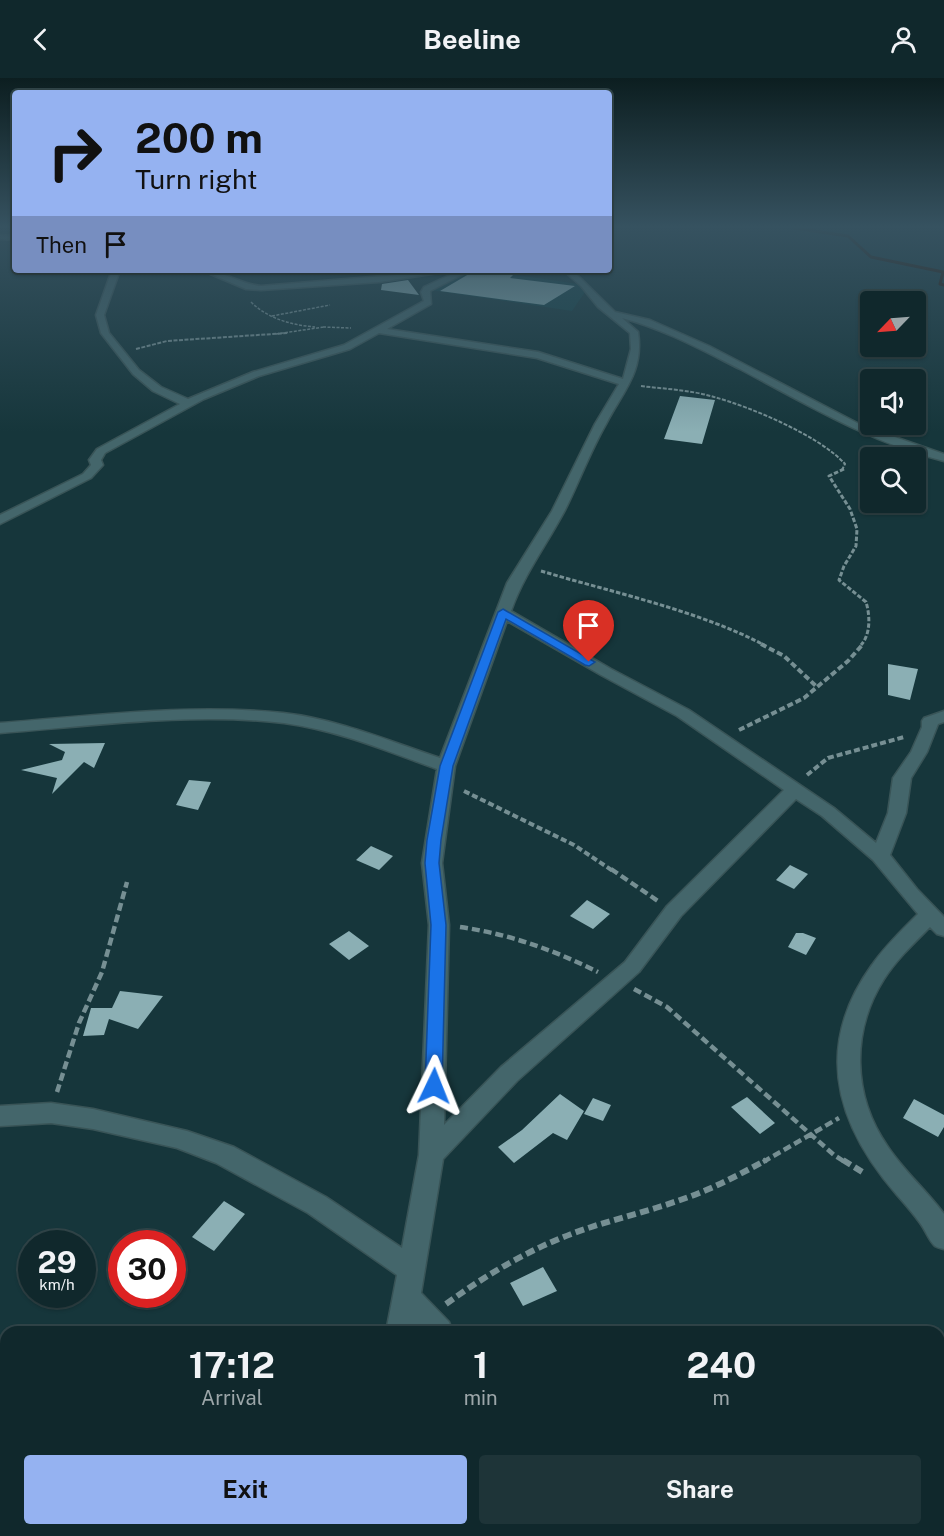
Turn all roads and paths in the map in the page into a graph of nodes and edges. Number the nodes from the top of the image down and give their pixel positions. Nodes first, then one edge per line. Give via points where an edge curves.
1 (107, 296) edge
2 (249, 296) edge
3 (425, 296) edge
4 (594, 296) edge
5 (330, 305) dead end
6 (608, 312) junction
7 (271, 316) junction
8 (324, 327) junction
9 (378, 330) junction
10 (122, 356) junction
11 (625, 383) junction
12 (187, 403) junction
13 (944, 458) edge
14 (0, 520) edge
15 (525, 566) junction
16 (503, 612) junction
17 (816, 686) junction
18 (937, 722) edge
19 (0, 728) edge
20 (723, 741) junction
21 (445, 773) junction
22 (796, 789) junction
23 (880, 856) junction
24 (127, 882) dead end
25 (674, 911) junction
26 (937, 922) edge
27 (439, 925) junction
28 (617, 982) junction
29 (855, 1109) junction
30 (51, 1113) junction
31 (0, 1116) edge
32 (810, 1134) junction
33 (431, 1155) junction
34 (944, 1237) edge
35 (412, 1270) junction
36 (407, 1298) junction
37 (433, 1325) edge
38 (401, 1326) edge

1 - 10 street via 100,315 105,333
2 - 7 path via 253,304
3 - 9 street via 428,302
4 - 6 street
5 - 7 path
6 - 11 street via 635,337 633,365
6 - 13 street via 647,322 706,348 859,428
7 - 8 path
8 - 9 path
8 - 10 path via 281,334 167,341
9 - 11 street via 538,355
9 - 12 street via 346,347 256,374
10 - 12 street via 157,389
11 - 15 street
11 - 17 path via 736,404 814,441 844,461 844,469 829,476 848,507 858,535 839,580 866,602 869,624 865,641 848,661
12 - 14 street via 101,452 95,460 97,465 87,476
15 - 16 street
15 - 17 path via 745,635 784,656
16 - 20 street via 673,707
16 - 21 street
17 - 20 path via 795,704 760,718
18 - 22 path via 899,739 828,758 810,771
18 - 23 street via 902,778 897,813
19 - 21 street via 179,714 283,718 336,728
20 - 22 street
21 - 25 path via 574,845
21 - 27 street via 432,863
22 - 23 street
22 - 25 street
23 - 26 street
24 - 30 path via 108,955 79,1023
25 - 28 street
26 - 29 street via 877,973 851,1026 846,1062
27 - 28 path via 517,938 566,956
27 - 33 street
28 - 32 path via 667,1006
28 - 33 street via 516,1068
29 - 32 path
29 - 34 street via 878,1153
30 - 31 street
30 - 35 street via 178,1138 225,1155 317,1205
32 - 37 path via 759,1165 685,1198 553,1242 476,1282
33 - 35 street
35 - 36 street
36 - 37 street
36 - 38 street

